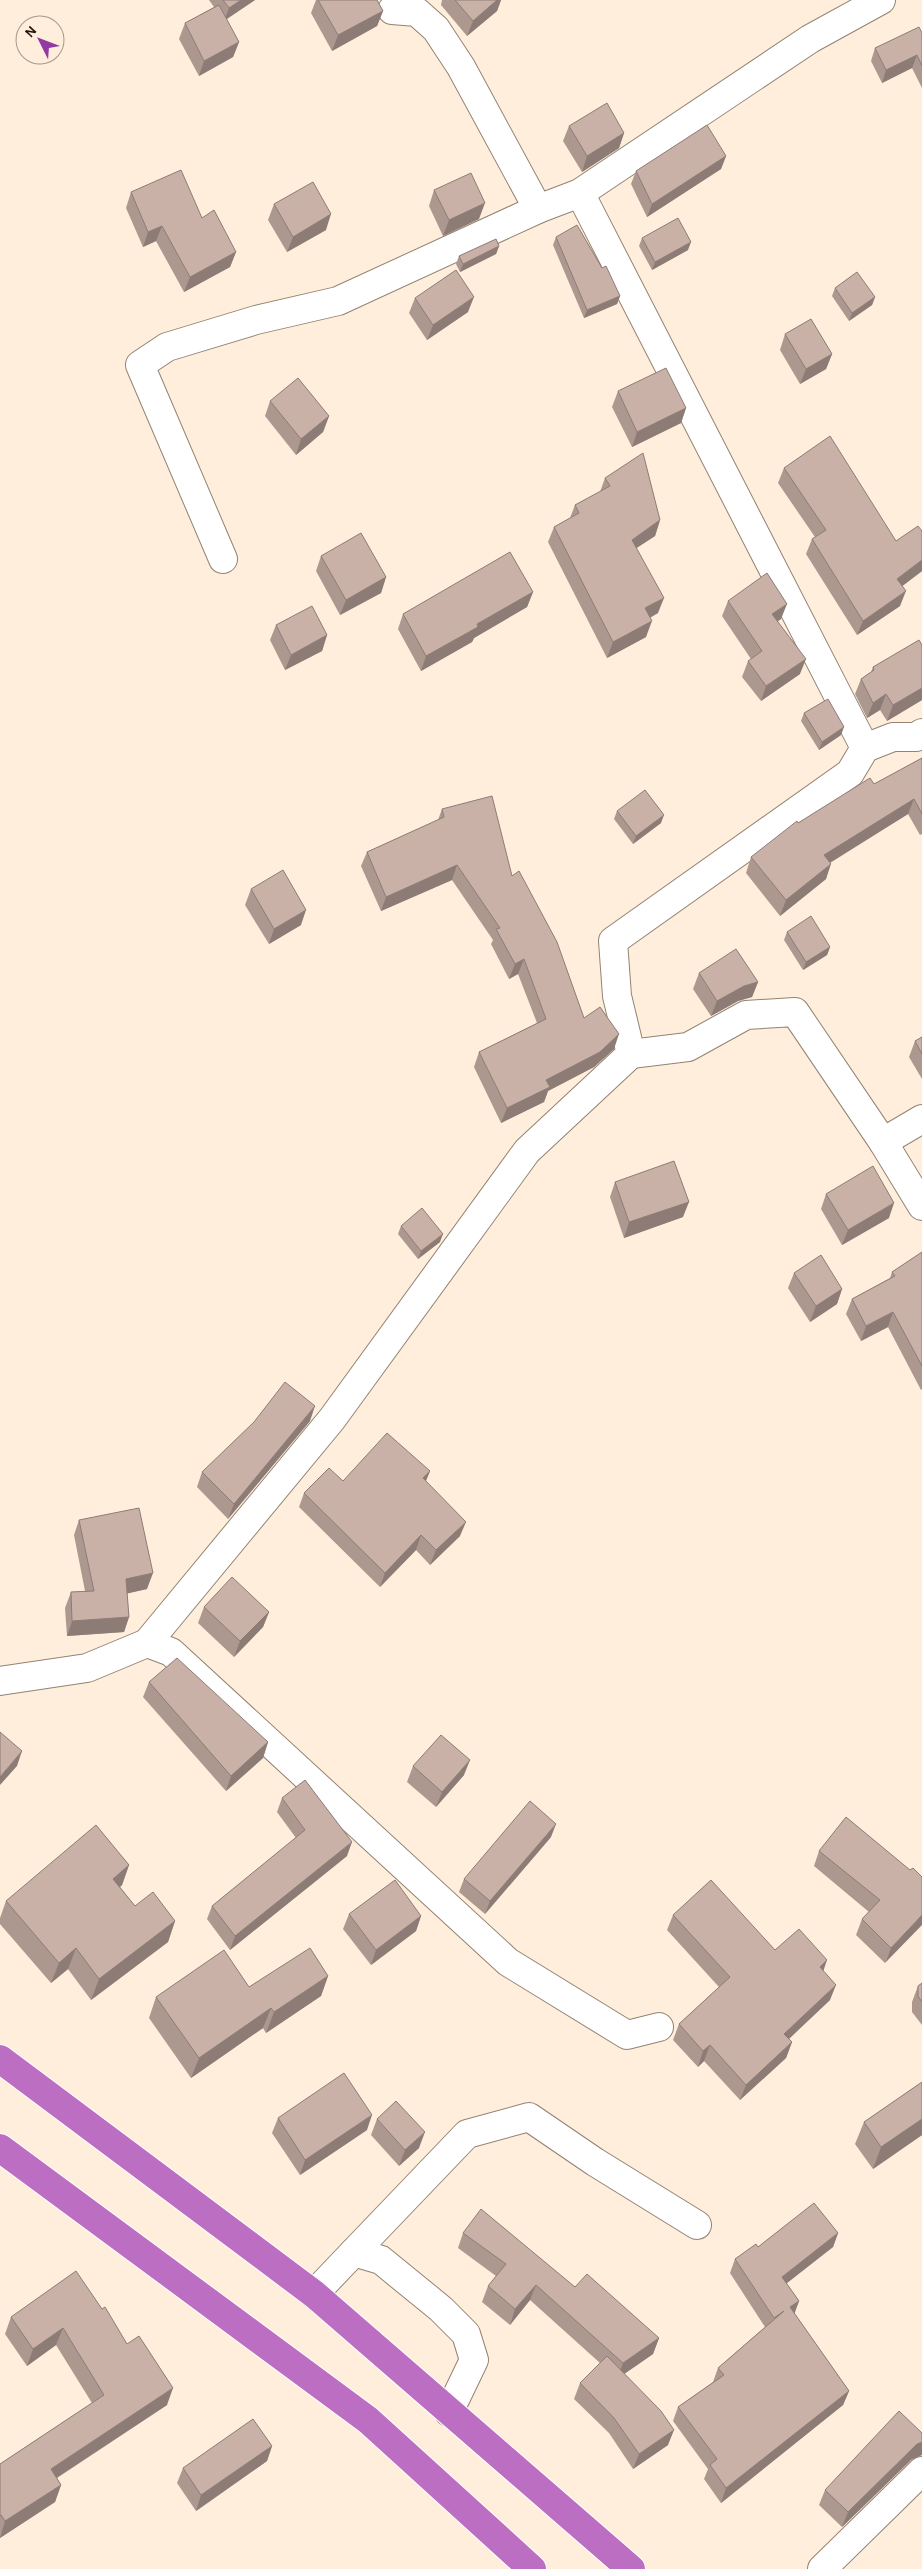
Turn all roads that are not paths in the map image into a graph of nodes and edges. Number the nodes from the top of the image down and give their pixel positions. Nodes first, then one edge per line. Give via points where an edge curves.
1 (881, 0) edge
2 (392, 10) dead end
3 (580, 193) junction
4 (538, 209) junction
5 (224, 559) dead end
6 (922, 733) edge
7 (865, 748) junction
8 (631, 1054) junction
9 (922, 1119) edge
10 (883, 1142) junction
11 (922, 1206) edge
12 (147, 1643) junction
13 (0, 1681) edge
14 (659, 2026) dead end
15 (0, 2059) edge
16 (0, 2148) edge
17 (697, 2225) dead end
18 (354, 2252) junction
19 (314, 2294) junction
20 (450, 2412) junction
21 (922, 2471) edge
22 (532, 2569) edge
23 (631, 2569) edge
24 (822, 2569) edge

1 - 3 street via 810,39
2 - 4 street via 417,12 436,29 461,67
3 - 4 street
3 - 7 street
4 - 5 street via 338,301 256,320 167,347 140,365
6 - 7 street via 916,737 893,738
7 - 8 street via 850,773 613,941 617,996
8 - 10 street via 688,1047 746,1015 795,1012
8 - 12 street via 527,1151 332,1419
9 - 10 street
10 - 11 street
12 - 13 street via 87,1668
12 - 14 street via 171,1652 508,1962 627,2035
15 - 19 highway
16 - 22 highway via 368,2420
17 - 18 street via 529,2117 467,2134
18 - 19 street
18 - 20 street via 381,2260 466,2334 474,2360
19 - 20 highway
20 - 23 highway
21 - 24 street

